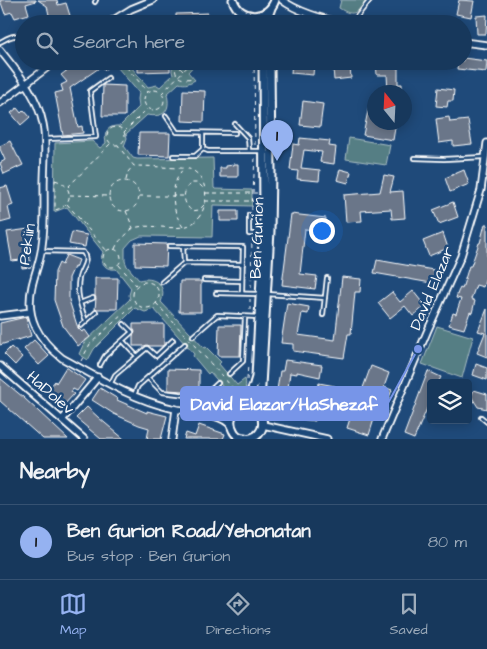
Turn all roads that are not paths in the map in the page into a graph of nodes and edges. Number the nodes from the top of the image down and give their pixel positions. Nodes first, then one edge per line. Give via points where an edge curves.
1 (153, 0) edge
2 (233, 0) edge
3 (282, 0) edge
4 (370, 0) edge
5 (273, 5) edge
6 (292, 6) junction
7 (243, 13) junction
8 (121, 15) edge
9 (246, 15) edge
10 (248, 15) edge
11 (260, 15) edge
12 (316, 15) edge
13 (358, 15) edge
14 (15, 36) edge
15 (0, 42) edge
16 (472, 43) edge
17 (487, 45) edge
18 (0, 50) edge
19 (15, 69) edge
20 (16, 70) edge
21 (45, 70) edge
22 (263, 70) edge
23 (270, 70) edge
24 (108, 78) dead end
25 (27, 84) junction
26 (0, 103) edge
27 (166, 116) dead end
28 (235, 124) dead end
29 (203, 133) junction
30 (235, 133) dead end
31 (45, 139) junction
32 (487, 143) edge
33 (203, 149) junction
34 (249, 150) junction
35 (264, 150) junction
36 (173, 156) dead end
37 (485, 157) junction
38 (414, 158) dead end
39 (249, 214) dead end
40 (264, 234) junction
41 (170, 246) dead end
42 (183, 246) junction
43 (41, 251) junction
44 (184, 263) junction
45 (243, 264) junction
46 (327, 278) dead end
47 (204, 280) dead end
48 (243, 281) junction
49 (162, 282) dead end
50 (216, 293) dead end
51 (242, 294) junction
52 (264, 294) junction
53 (93, 298) dead end
54 (325, 298) junction
55 (80, 303) junction
56 (31, 312) junction
57 (96, 312) dead end
58 (323, 315) dead end
59 (0, 316) edge
60 (245, 317) junction
61 (259, 317) junction
62 (86, 321) junction
63 (124, 324) dead end
64 (81, 326) dead end
65 (193, 336) dead end
66 (123, 340) junction
67 (173, 340) dead end
68 (185, 344) dead end
69 (137, 356) junction
70 (0, 366) edge
71 (100, 366) dead end
72 (229, 374) dead end
73 (98, 377) junction
74 (148, 378) junction
75 (110, 384) junction
76 (218, 384) dead end
77 (133, 396) junction
78 (240, 407) junction
79 (176, 409) junction
80 (262, 415) junction
81 (213, 416) junction
82 (481, 417) dead end
83 (62, 420) junction
84 (487, 422) edge
85 (263, 425) junction
86 (234, 433) edge
87 (251, 438) edge
88 (84, 439) edge
89 (172, 439) edge
90 (327, 439) edge
91 (382, 439) edge

1 - 8 street
2 - 7 street
3 - 6 street
4 - 13 lane
5 - 6 street
5 - 11 street
6 - 12 street
7 - 9 street
7 - 10 street
14 - 15 lane
16 - 17 street
18 - 19 street, Pekiin
20 - 25 street, Pekiin
21 - 25 street
22 - 35 street, Ben Gurion
23 - 52 street, Ben Gurion via 271,201
24 - 31 lane via 90,91 96,137
25 - 26 street
25 - 31 street, Pekiin via 40,112
27 - 29 lane via 176,132
28 - 34 lane via 248,138
29 - 30 lane
29 - 33 lane
31 - 43 street, Pekiin
32 - 37 street, David Elazar
33 - 34 lane
33 - 36 lane via 195,156
34 - 35 lane
35 - 40 street, Ben Gurion
37 - 38 lane
37 - 91 street, David Elazar via 481,190 461,256
39 - 40 lane via 249,234
40 - 52 street, Ben Gurion
41 - 42 lane
42 - 44 lane
42 - 45 lane via 243,247
43 - 55 lane via 83,252 86,263 79,278
43 - 56 street, Pekiin via 30,294
44 - 45 lane
44 - 49 lane
45 - 48 lane
46 - 54 lane
47 - 48 lane
48 - 51 lane
50 - 51 lane
51 - 52 lane
52 - 54 lane
52 - 61 street, Ben Gurion
52 - 80 street, Ben Gurion
53 - 55 lane
54 - 58 lane
55 - 62 lane
56 - 59 street
56 - 73 street, Pekiin via 36,330 47,345 62,358
57 - 62 lane
60 - 61 lane
60 - 65 lane via 217,315
60 - 72 lane via 243,361
61 - 78 street, Ben Gurion via 256,377 253,390
62 - 64 lane
63 - 66 lane via 132,332
66 - 69 lane
66 - 71 lane via 105,356
67 - 69 lane via 156,356 147,348
68 - 74 lane
69 - 75 lane via 115,375
70 - 83 street, HaDolev
73 - 75 street, Pekiin
73 - 83 street
74 - 76 lane via 162,392 203,397
74 - 77 lane
75 - 77 street, Pekiin
77 - 79 street, Pekiin
78 - 80 street via 252,407
78 - 81 street, Pekiin
78 - 86 street via 231,420
79 - 81 street, Pekiin
79 - 89 street
80 - 85 street
81 - 86 street, Pekiin via 230,424
82 - 84 lane
83 - 88 street, HaDolev
85 - 87 street via 259,434
85 - 90 street
86 - 87 street via 242,438

